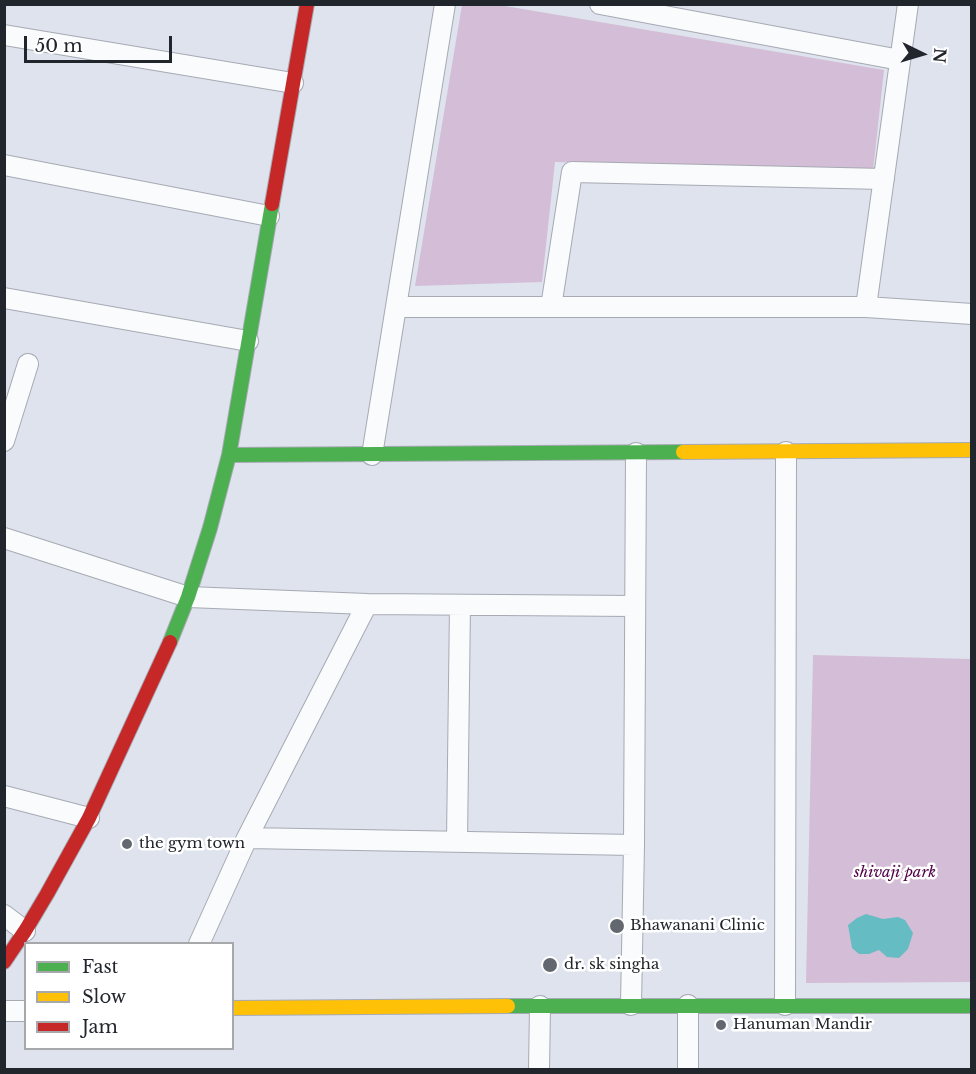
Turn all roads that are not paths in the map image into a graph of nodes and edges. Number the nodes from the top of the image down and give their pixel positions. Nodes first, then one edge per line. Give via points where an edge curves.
1 (307, 4) edge
2 (445, 4) edge
3 (600, 4) edge
4 (908, 4) edge
5 (4, 35) edge
6 (900, 60) junction
7 (293, 83) junction
8 (4, 165) edge
9 (884, 179) junction
10 (269, 216) junction
11 (4, 298) edge
12 (396, 307) junction
13 (551, 307) junction
14 (866, 307) junction
15 (972, 314) edge
16 (248, 341) junction
17 (28, 364) dead end
18 (4, 441) edge
19 (972, 450) edge
20 (786, 452) junction
21 (636, 453) junction
22 (372, 455) junction
23 (229, 456) junction
24 (4, 538) edge
25 (188, 597) junction
26 (368, 604) junction
27 (460, 605) junction
28 (635, 606) junction
29 (4, 796) edge
30 (89, 818) junction
31 (247, 838) junction
32 (457, 841) junction
33 (634, 844) junction
34 (4, 915) edge
35 (25, 931) junction
36 (200, 942) edge
37 (4, 962) edge
38 (631, 1005) junction
39 (688, 1005) junction
40 (785, 1005) junction
41 (540, 1006) junction
42 (972, 1006) edge
43 (234, 1008) edge
44 (4, 1011) edge
45 (24, 1011) edge
46 (539, 1070) edge
47 (688, 1070) edge

1 - 7 street
2 - 12 street
3 - 6 street
4 - 6 street
5 - 7 street
6 - 9 street
7 - 10 street
8 - 10 street
9 - 13 street via 572,172
9 - 14 street
10 - 16 street
11 - 16 street
12 - 13 street
12 - 22 street
13 - 14 street
14 - 15 street
16 - 23 street
17 - 18 street
19 - 20 street
20 - 21 street
20 - 40 street
21 - 22 street
21 - 28 street
22 - 23 street
23 - 25 street
24 - 25 street
25 - 26 street
25 - 30 street
26 - 27 street
26 - 31 street
27 - 28 street
27 - 32 street
28 - 33 street
29 - 30 street
30 - 35 street
31 - 32 street
31 - 36 street
32 - 33 street
33 - 38 street
34 - 35 street
35 - 37 street
38 - 39 street
38 - 41 street
39 - 40 street
39 - 47 street
40 - 42 street
41 - 43 street
41 - 46 street
44 - 45 street

